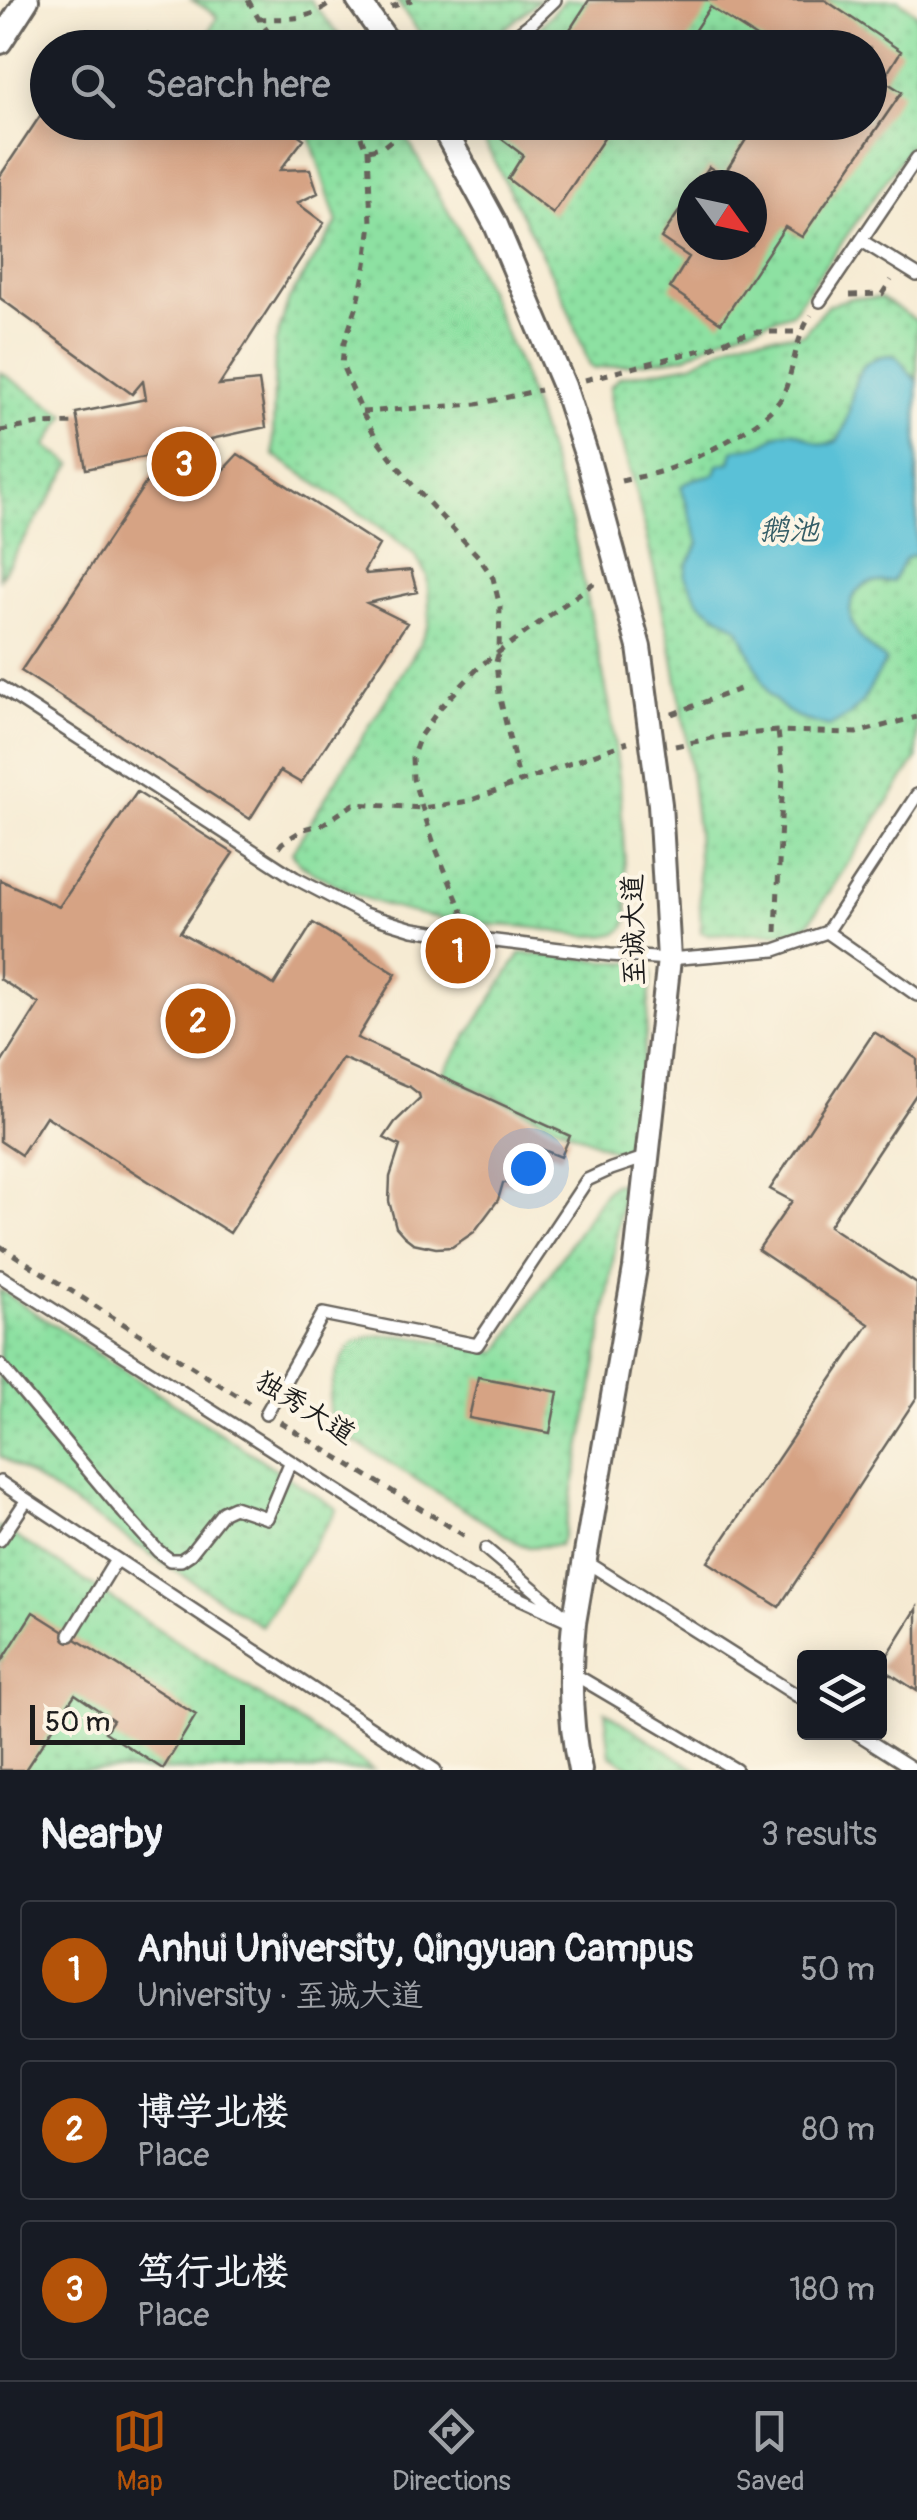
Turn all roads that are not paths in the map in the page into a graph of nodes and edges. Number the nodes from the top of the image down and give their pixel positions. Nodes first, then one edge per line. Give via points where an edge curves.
1 (27, 0) edge
2 (358, 0) edge
3 (555, 0) edge
4 (379, 30) edge
5 (522, 30) edge
6 (0, 42) edge
7 (450, 140) edge
8 (917, 158) edge
9 (862, 241) junction
10 (917, 275) edge
11 (820, 301) road end
12 (0, 687) edge
13 (917, 795) edge
14 (827, 932) junction
15 (669, 960) junction
16 (917, 995) edge
17 (647, 1158) junction
18 (0, 1276) edge
19 (0, 1365) edge
20 (266, 1414) road end
21 (290, 1463) junction
22 (0, 1482) edge
23 (26, 1501) junction
24 (0, 1540) edge
25 (486, 1549) road end
26 (116, 1560) junction
27 (585, 1561) junction
28 (574, 1623) junction
29 (70, 1635) dead end
30 (572, 1673) junction
31 (797, 1696) edge
32 (867, 1740) edge
33 (435, 1770) edge
34 (580, 1770) edge
35 (736, 1770) edge
36 (914, 1770) edge

1 - 6 street
2 - 4 street
3 - 5 lane
7 - 15 street, 至诚大道 via 496,226 564,386 640,647 660,804
8 - 9 lane
9 - 10 lane
9 - 11 lane
12 - 15 lane via 271,862 364,914 542,948
13 - 14 lane
14 - 15 lane via 775,950
14 - 16 lane
15 - 17 street, 至诚大道
17 - 20 lane via 587,1180 477,1345 323,1314
17 - 27 street, 至诚大道
18 - 21 lane
19 - 21 lane via 170,1560 190,1554 234,1507 266,1518
21 - 28 lane via 469,1575
22 - 23 lane
23 - 24 lane
23 - 26 lane
25 - 28 lane
26 - 29 lane
26 - 33 lane
27 - 28 street, 至诚大道
27 - 31 lane
28 - 30 street, 至诚大道
30 - 34 street, 至诚大道 via 571,1724
30 - 35 lane
32 - 36 lane

